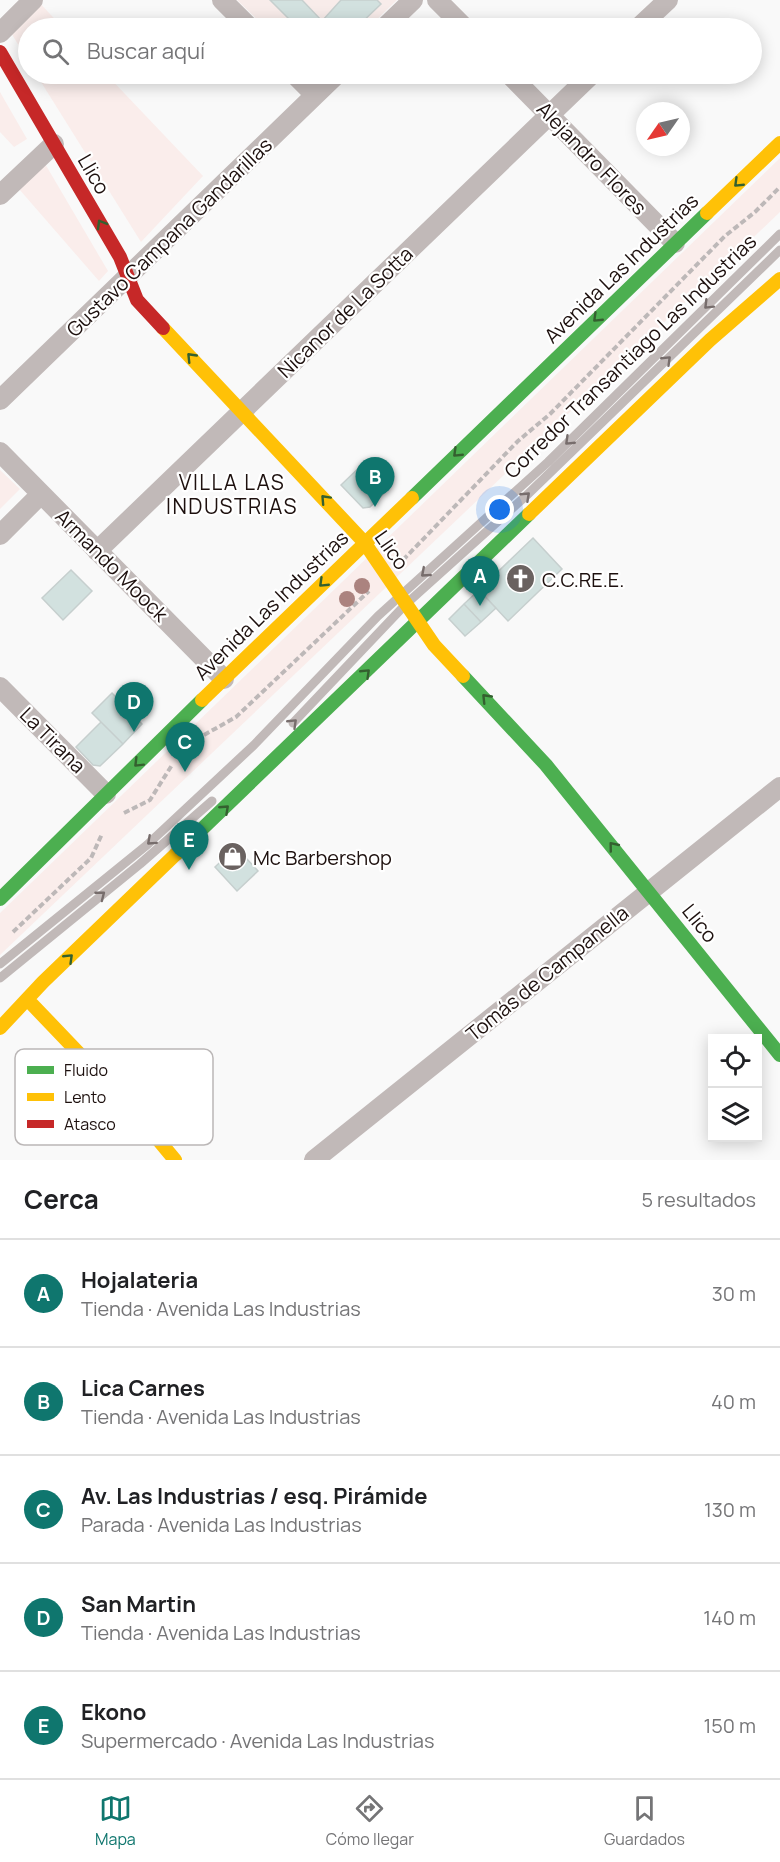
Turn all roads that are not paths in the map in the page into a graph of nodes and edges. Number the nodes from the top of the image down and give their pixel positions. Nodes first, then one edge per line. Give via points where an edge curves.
1 (33, 0) edge
2 (222, 0) edge
3 (413, 0) edge
4 (437, 0) edge
5 (668, 0) edge
6 (240, 18) edge
7 (394, 18) edge
8 (455, 18) edge
9 (649, 18) edge
10 (0, 33) edge
11 (0, 52) edge
12 (18, 83) edge
13 (19, 84) edge
14 (304, 84) edge
15 (327, 84) edge
16 (519, 84) edge
17 (581, 84) edge
18 (315, 95) junction
19 (549, 114) junction
20 (780, 142) edge
21 (54, 144) junction
22 (0, 195) edge
23 (780, 234) edge
24 (675, 243) junction
25 (780, 250) edge
26 (128, 276) junction
27 (780, 279) edge
28 (0, 400) edge
29 (242, 411) junction
30 (0, 452) edge
31 (41, 494) junction
32 (0, 535) edge
33 (364, 542) junction
34 (97, 551) junction
35 (402, 601) junction
36 (417, 623) junction
37 (224, 679) junction
38 (0, 687) edge
39 (282, 734) dead end
40 (780, 787) edge
41 (106, 794) junction
42 (216, 797) dead end
43 (650, 891) junction
44 (0, 899) edge
45 (0, 964) edge
46 (0, 978) edge
47 (27, 999) junction
48 (0, 1028) edge
49 (75, 1049) edge
50 (780, 1054) edge
51 (163, 1145) edge
52 (175, 1160) edge
53 (314, 1160) edge

1 - 10 street
2 - 6 street
3 - 7 street
4 - 8 street
5 - 9 street
11 - 12 main road, Llico
13 - 21 main road, Llico
14 - 18 street
15 - 18 street, Gustavo Campana Gandarillas
16 - 19 street, Alejandro Flores
17 - 19 street, Nicanor de La Sotta
18 - 26 street, Gustavo Campana Gandarillas
19 - 24 street, Alejandro Flores
19 - 29 street, Nicanor de La Sotta
20 -> 24 main road, Avenida Las Industrias
21 - 22 street
26 -> 21 main road, Llico
23 -> 35 lane, Corredor Transantiago Las Industrias
24 -> 33 main road, Avenida Las Industrias
35 -> 25 lane, Corredor Transantiago Las Industrias via 527,495
26 - 28 street, Gustavo Campana Gandarillas
29 -> 26 main road, Llico via 144,308
27 - 36 main road via 702,348
33 -> 29 main road, Llico
29 - 34 street, Nicanor de La Sotta
30 - 31 street, Armando Moock
31 - 32 street
31 - 34 street, Armando Moock
33 - 35 main road, Llico
33 -> 37 main road, Avenida Las Industrias
34 - 37 street, Armando Moock
35 - 36 main road, Llico
39 -> 35 lane, Corredor Transantiago Las Industrias
35 -> 45 lane, Corredor Transantiago Las Industrias via 356,637 284,717 167,827
43 -> 36 main road, Llico via 515,730
47 -> 36 main road
37 -> 41 main road, Avenida Las Industrias
38 - 41 street, La Tirana
40 - 43 street, Tomás de Campanella
41 - 44 main road, Avenida Las Industrias
46 -> 42 lane
43 - 50 main road, Llico
43 - 53 street, Tomás de Campanella
47 - 48 main road
47 - 49 main road
51 - 52 main road

